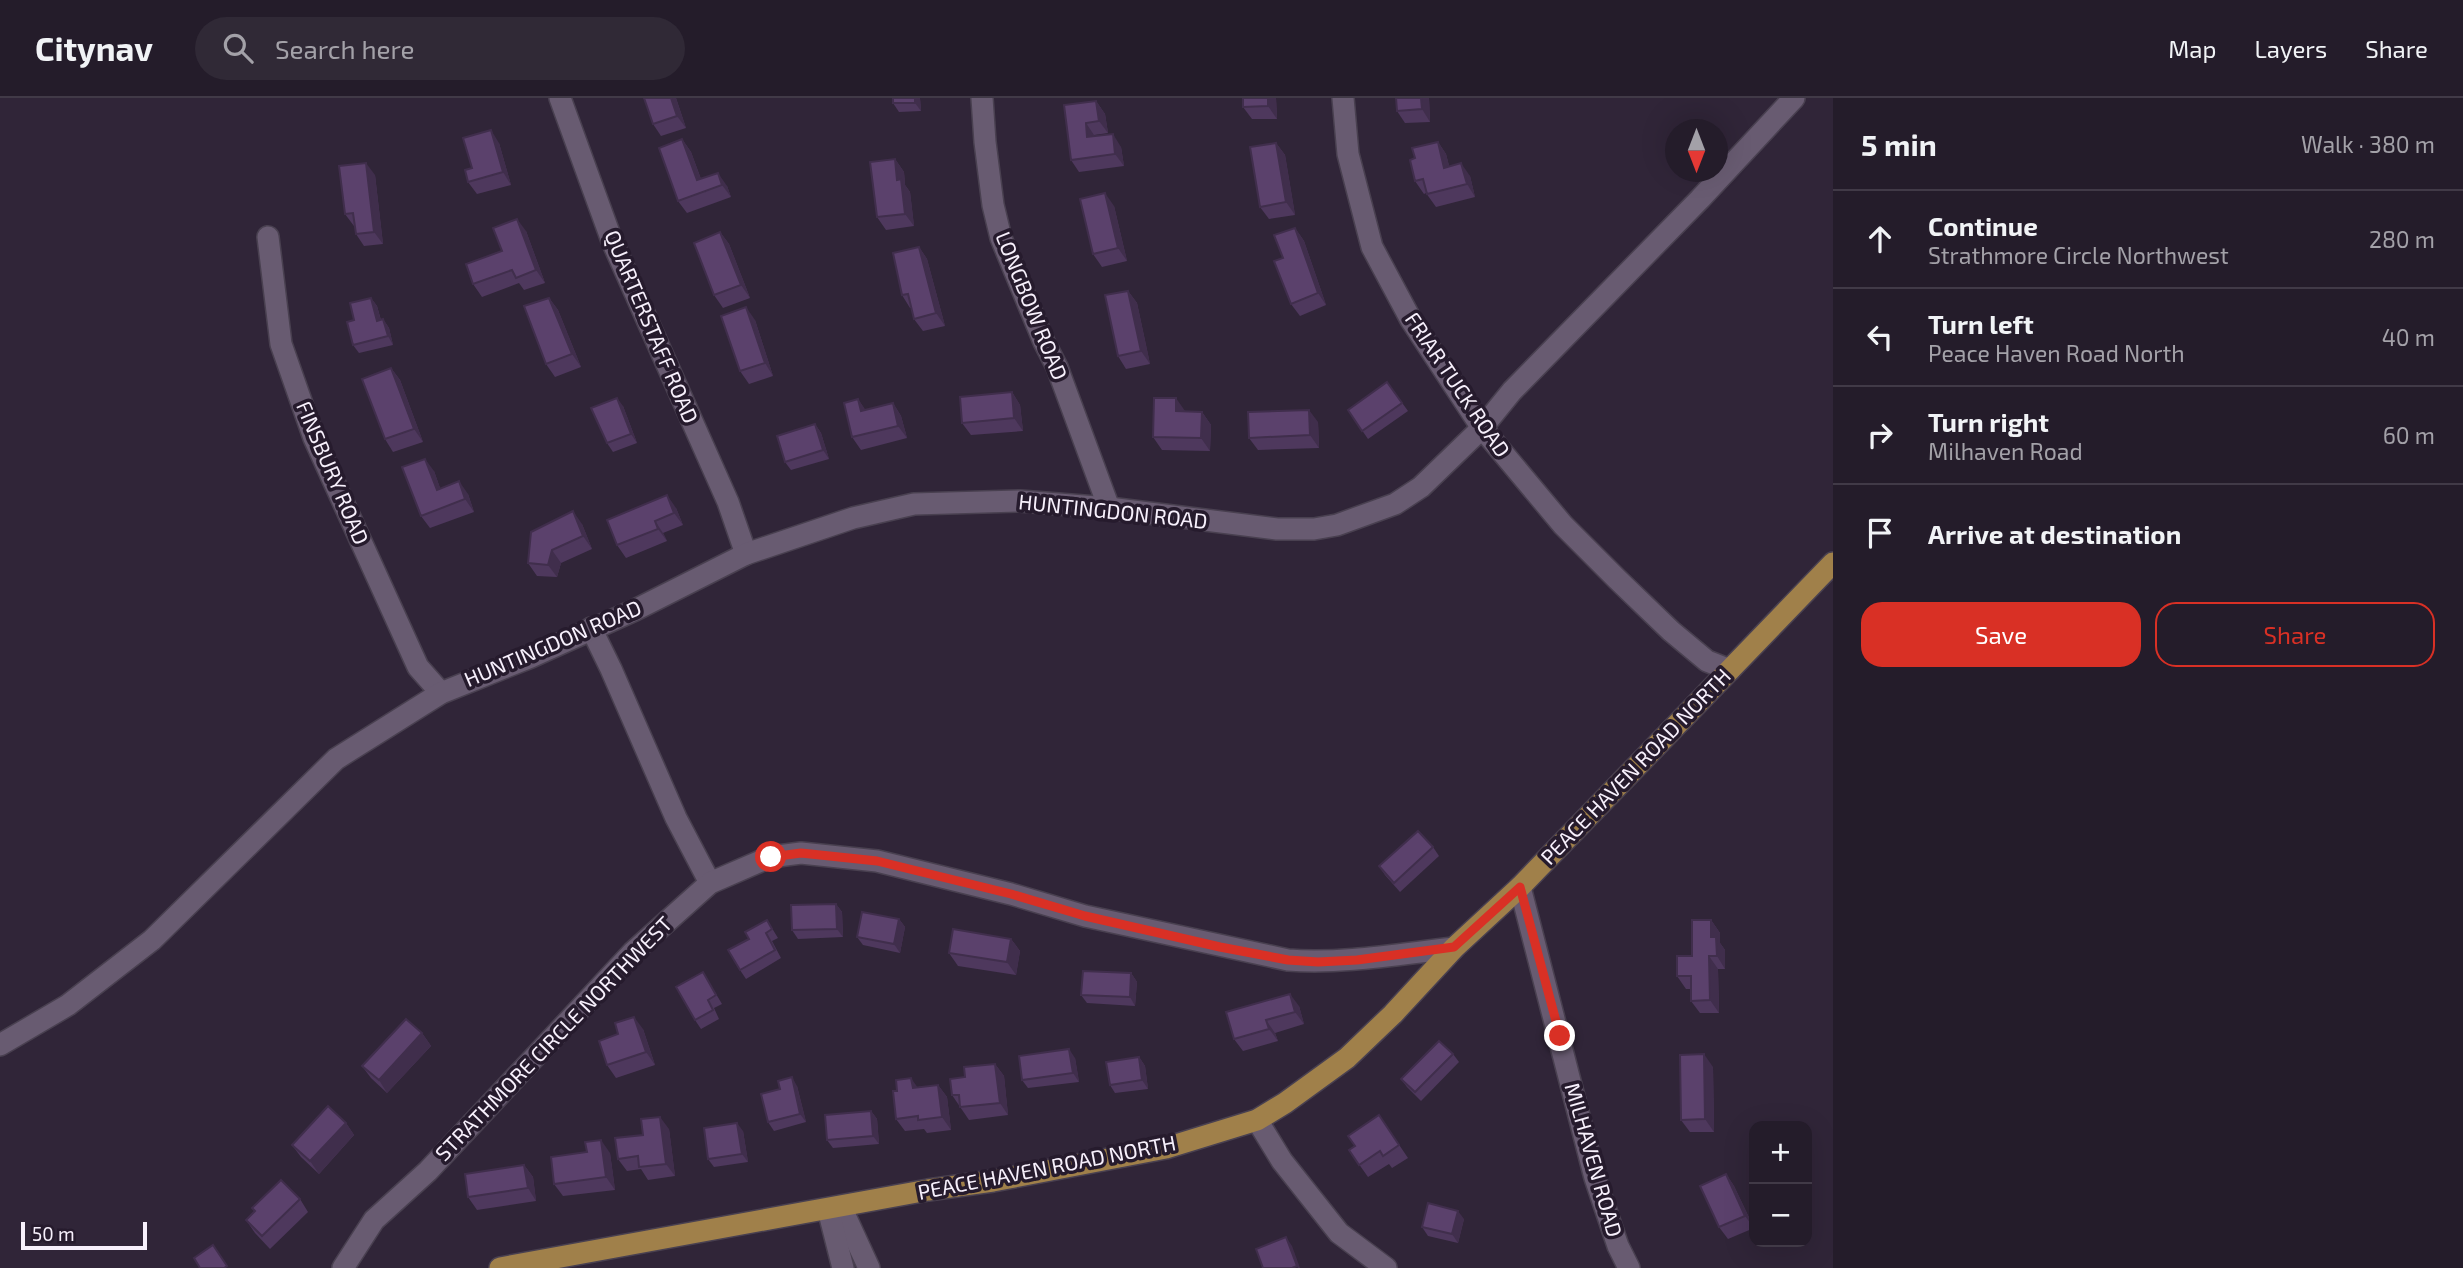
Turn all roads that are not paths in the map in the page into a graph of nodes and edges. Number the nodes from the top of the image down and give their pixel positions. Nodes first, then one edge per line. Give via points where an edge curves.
1 (560, 98) edge
2 (982, 98) edge
3 (1343, 98) edge
4 (1794, 98) edge
5 (268, 237) dead end
6 (1482, 428) junction
7 (1109, 508) junction
8 (746, 554) junction
9 (1833, 563) edge
10 (591, 628) junction
11 (1730, 670) junction
12 (441, 693) junction
13 (710, 883) junction
14 (1520, 887) junction
15 (1454, 947) junction
16 (0, 1045) edge
17 (1256, 1120) junction
18 (835, 1208) junction
19 (343, 1268) edge
20 (500, 1268) edge
21 (843, 1268) edge
22 (869, 1268) edge
23 (1386, 1268) edge
24 (1629, 1268) edge

1 - 8 street, QUARTERSTAFF ROAD via 612,241 728,502
2 - 7 street, LONGBOW ROAD via 1001,238 1057,367
3 - 6 street, FRIAR TUCK ROAD via 1348,154 1372,247 1411,320
4 - 6 street, HUNTINGDON ROAD via 1512,391
5 - 12 street, FINSBURY ROAD via 281,344 314,438 418,667
6 - 7 street, HUNTINGDON ROAD via 1409,496 1337,525 1276,529
6 - 11 street, FRIAR TUCK ROAD via 1563,525 1616,579 1707,661
7 - 8 street, HUNTINGDON ROAD via 1020,501 914,504 853,518
8 - 10 street, HUNTINGDON ROAD
9 - 11 main road, PEACE HAVEN ROAD NORTH
10 - 12 street, HUNTINGDON ROAD
10 - 13 street
11 - 14 main road, PEACE HAVEN ROAD NORTH
12 - 16 street, HUNTINGDON ROAD via 336,758 152,940 68,1005
13 - 15 street, STRATHMORE CIRCLE NORTHWEST via 771,857 831,855 877,861 1085,916 1288,960 1357,960
13 - 19 street, STRATHMORE CIRCLE NORTHWEST via 633,952 428,1171 374,1220
14 - 15 main road, PEACE HAVEN ROAD NORTH
14 - 24 street, MILHAVEN ROAD via 1595,1178
15 - 17 main road, PEACE HAVEN ROAD NORTH via 1347,1058
17 - 18 main road, PEACE HAVEN ROAD NORTH via 1111,1160
17 - 23 street via 1339,1233
18 - 20 main road, PEACE HAVEN ROAD NORTH
18 - 21 street
18 - 22 street

